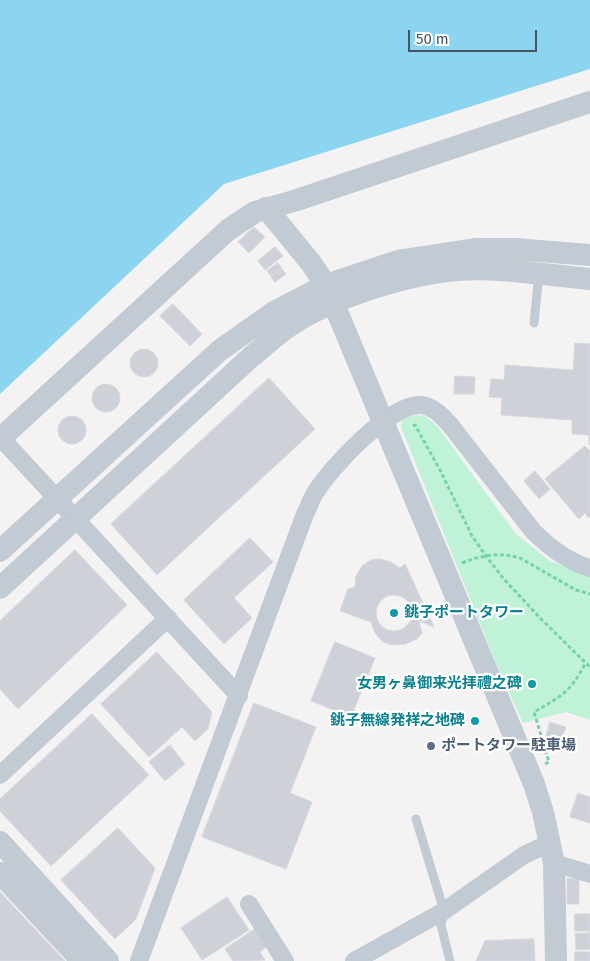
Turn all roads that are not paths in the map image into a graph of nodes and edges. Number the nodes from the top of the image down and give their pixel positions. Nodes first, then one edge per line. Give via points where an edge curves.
1 (590, 102) edge
2 (266, 208) junction
3 (590, 255) edge
4 (538, 274) junction
5 (590, 279) edge
6 (331, 294) junction
7 (534, 323) dead end
8 (383, 422) junction
9 (0, 438) edge
10 (56, 499) junction
11 (76, 519) junction
12 (0, 550) edge
13 (590, 568) edge
14 (0, 588) edge
15 (168, 618) junction
16 (239, 696) junction
17 (0, 775) edge
18 (416, 819) dead end
19 (0, 842) edge
20 (552, 853) junction
21 (0, 873) edge
22 (590, 874) edge
23 (249, 904) dead end
24 (444, 912) junction
25 (82, 961) edge
26 (108, 961) edge
27 (139, 961) edge
28 (285, 961) edge
29 (354, 961) edge
30 (450, 961) edge
31 (556, 961) edge

1 - 2 street
2 - 6 street via 311,263
2 - 9 street via 228,230
3 - 6 street via 478,249 398,261
4 - 5 street
4 - 6 street via 455,270 366,290
4 - 7 lane
6 - 8 street
6 - 10 street via 274,312 219,351
6 - 11 street via 260,350
8 - 13 street via 401,410 420,405 436,412 451,426 533,531 548,546
8 - 16 street via 337,464 315,493
8 - 20 street via 534,784
9 - 10 street
10 - 11 street
10 - 12 street
11 - 14 street
11 - 15 street
15 - 16 street
15 - 17 street
16 - 27 street
18 - 24 lane
19 - 26 street
20 - 22 street
20 - 24 street via 524,855
20 - 31 street
21 - 25 street
23 - 28 street
24 - 29 street
24 - 30 lane via 441,924

